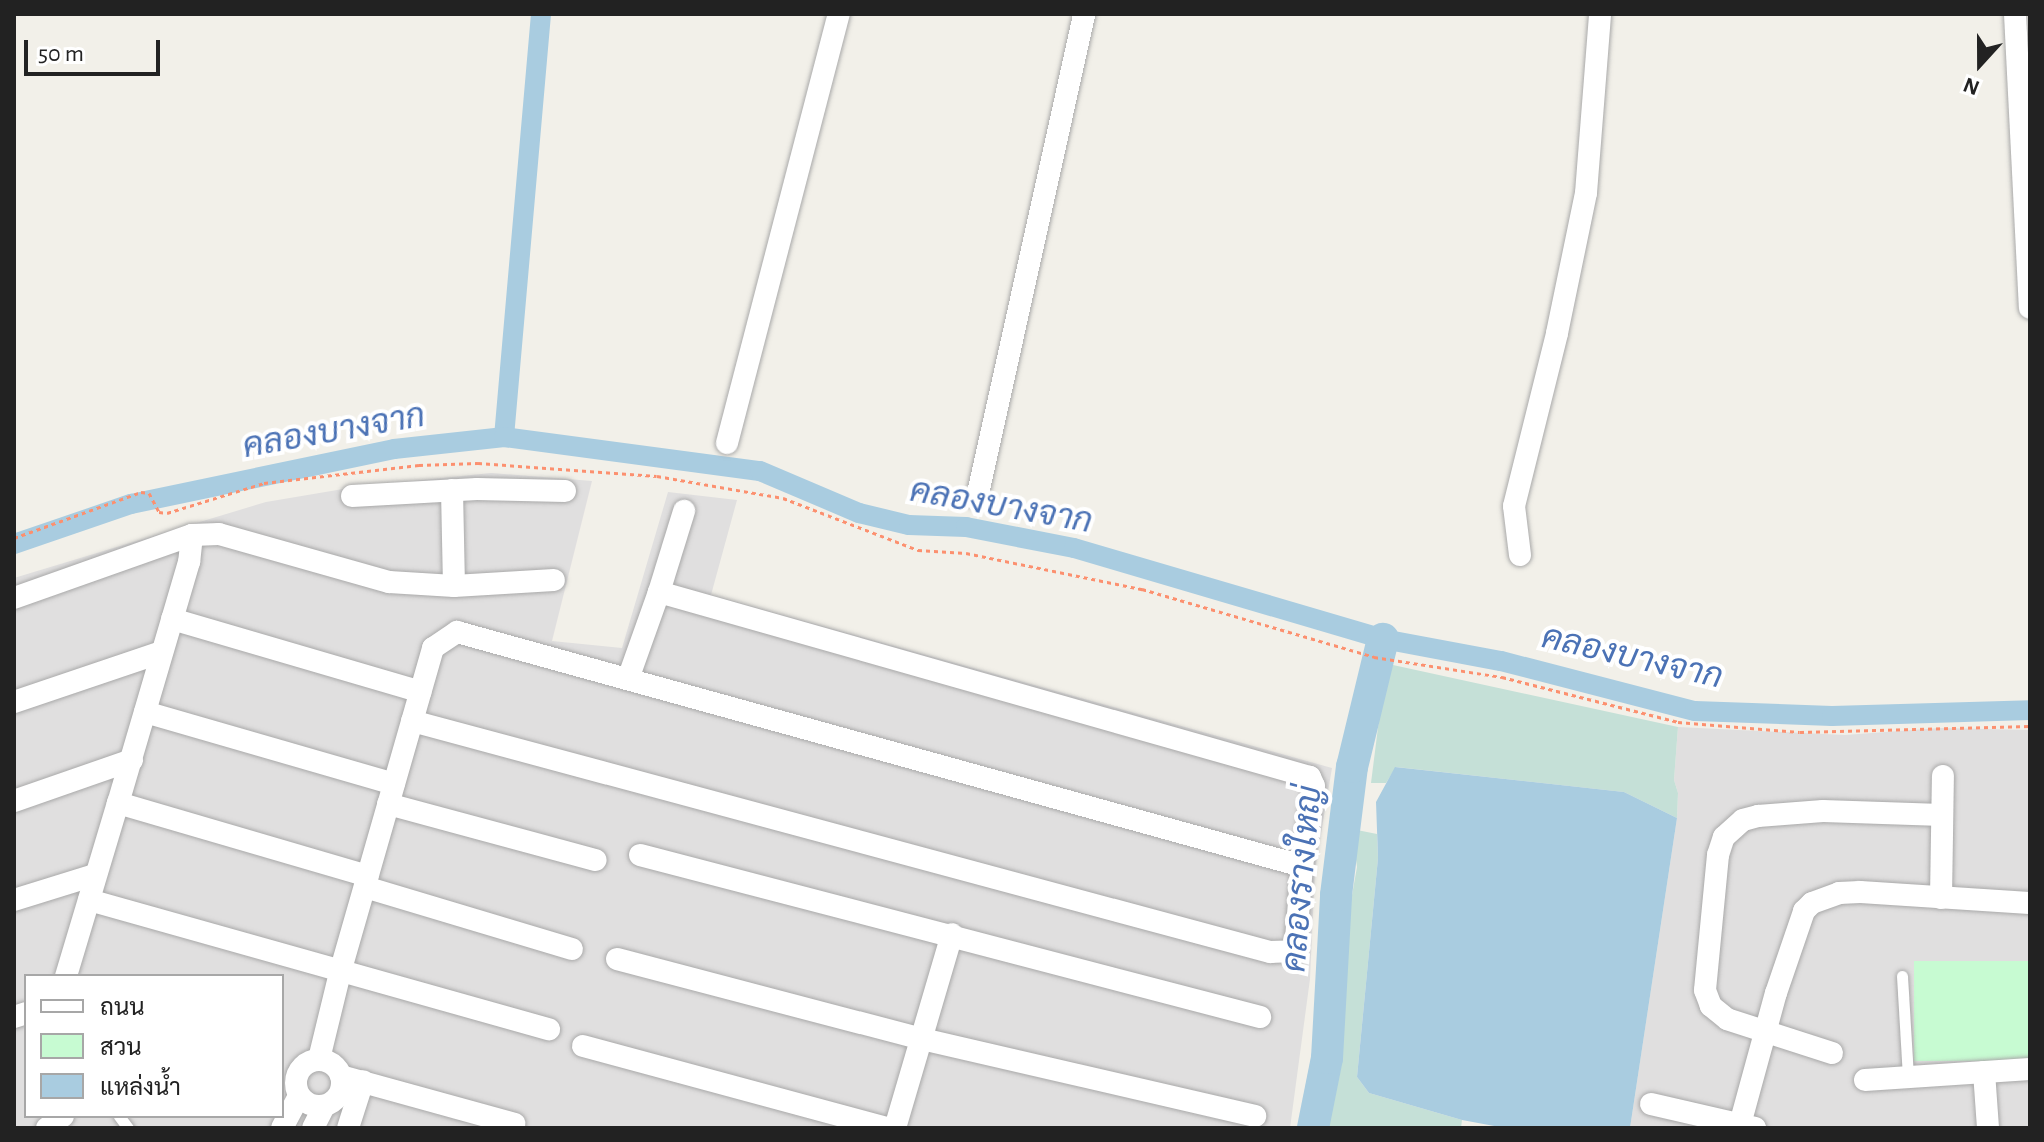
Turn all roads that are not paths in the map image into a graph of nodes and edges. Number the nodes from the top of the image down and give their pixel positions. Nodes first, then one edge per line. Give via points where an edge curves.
1 (839, 14) edge
2 (1084, 14) edge
3 (1600, 14) edge
4 (2015, 14) edge
5 (2030, 308) edge
6 (727, 443) dead end
7 (452, 490) junction
8 (565, 491) dead end
9 (352, 496) dead end
10 (977, 498) dead end
11 (684, 511) dead end
12 (192, 535) junction
13 (1520, 555) dead end
14 (554, 580) dead end
15 (454, 586) junction
16 (659, 592) junction
17 (14, 598) edge
18 (172, 619) junction
19 (162, 652) junction
20 (628, 679) junction
21 (421, 692) junction
22 (14, 702) edge
23 (145, 712) junction
24 (412, 721) junction
25 (132, 760) junction
26 (1943, 776) dead end
27 (391, 794) junction
28 (14, 801) edge
29 (118, 803) junction
30 (1942, 815) junction
31 (640, 855) dead end
32 (596, 860) dead end
33 (1302, 866) junction
34 (95, 875) junction
35 (366, 882) junction
36 (1941, 898) junction
37 (14, 900) edge
38 (89, 900) junction
39 (2030, 903) edge
40 (952, 934) junction
41 (572, 949) dead end
42 (617, 959) dead end
43 (341, 969) junction
44 (67, 974) edge
45 (1902, 976) dead end
46 (1260, 1017) dead end
47 (549, 1029) dead end
48 (1766, 1030) junction
49 (922, 1039) junction
50 (583, 1046) dead end
51 (1832, 1053) dead end
52 (319, 1059) junction
53 (2030, 1069) edge
54 (1984, 1072) junction
55 (1908, 1077) junction
56 (352, 1079) junction
57 (1865, 1080) dead end
58 (292, 1084) edge
59 (1651, 1104) dead end
60 (324, 1106) junction
61 (1255, 1116) dead end
62 (515, 1124) dead end
63 (1745, 1127) edge
64 (282, 1128) edge
65 (313, 1128) edge
66 (348, 1128) edge
67 (886, 1128) edge
68 (895, 1128) edge
69 (1988, 1128) edge

1 - 6 street
2 - 10 street
3 - 13 street via 1586,193 1514,506
4 - 5 street
7 - 8 street
7 - 9 street
7 - 15 street
11 - 16 street
12 - 15 street via 219,534 389,582
12 - 17 street
12 - 18 street
14 - 15 street
16 - 20 street
16 - 33 street via 1310,777 1314,786
18 - 19 street
18 - 21 street
19 - 22 street
19 - 23 street
20 - 21 street via 457,632 433,648
20 - 33 street
21 - 24 street
23 - 25 street
23 - 27 street
24 - 27 street
24 - 33 street via 1281,954 1295,951 1297,944
25 - 28 street
25 - 29 street
26 - 30 street
27 - 32 street
27 - 35 street
29 - 34 street
29 - 35 street
30 - 36 street
30 - 48 street via 1823,811 1758,816 1743,820 1724,837 1705,990 1711,1006 1727,1019
31 - 40 street
34 - 37 street
34 - 38 street
35 - 41 street
35 - 43 street
36 - 39 street
36 - 48 street via 1860,892 1812,903 1804,911
38 - 43 street
38 - 44 street
40 - 46 street
40 - 49 street
42 - 49 street
43 - 47 street
43 - 52 street
45 - 55 lane
48 - 51 street
48 - 63 street
49 - 61 street
49 - 68 street
50 - 67 street
52 - 56 street
52 - 58 street via 306,1063
53 - 54 street
54 - 55 street
54 - 69 street
55 - 57 street
56 - 60 street
56 - 62 street
56 - 66 street
58 - 60 street via 310,1105
58 - 64 street
59 - 63 street
60 - 65 street

